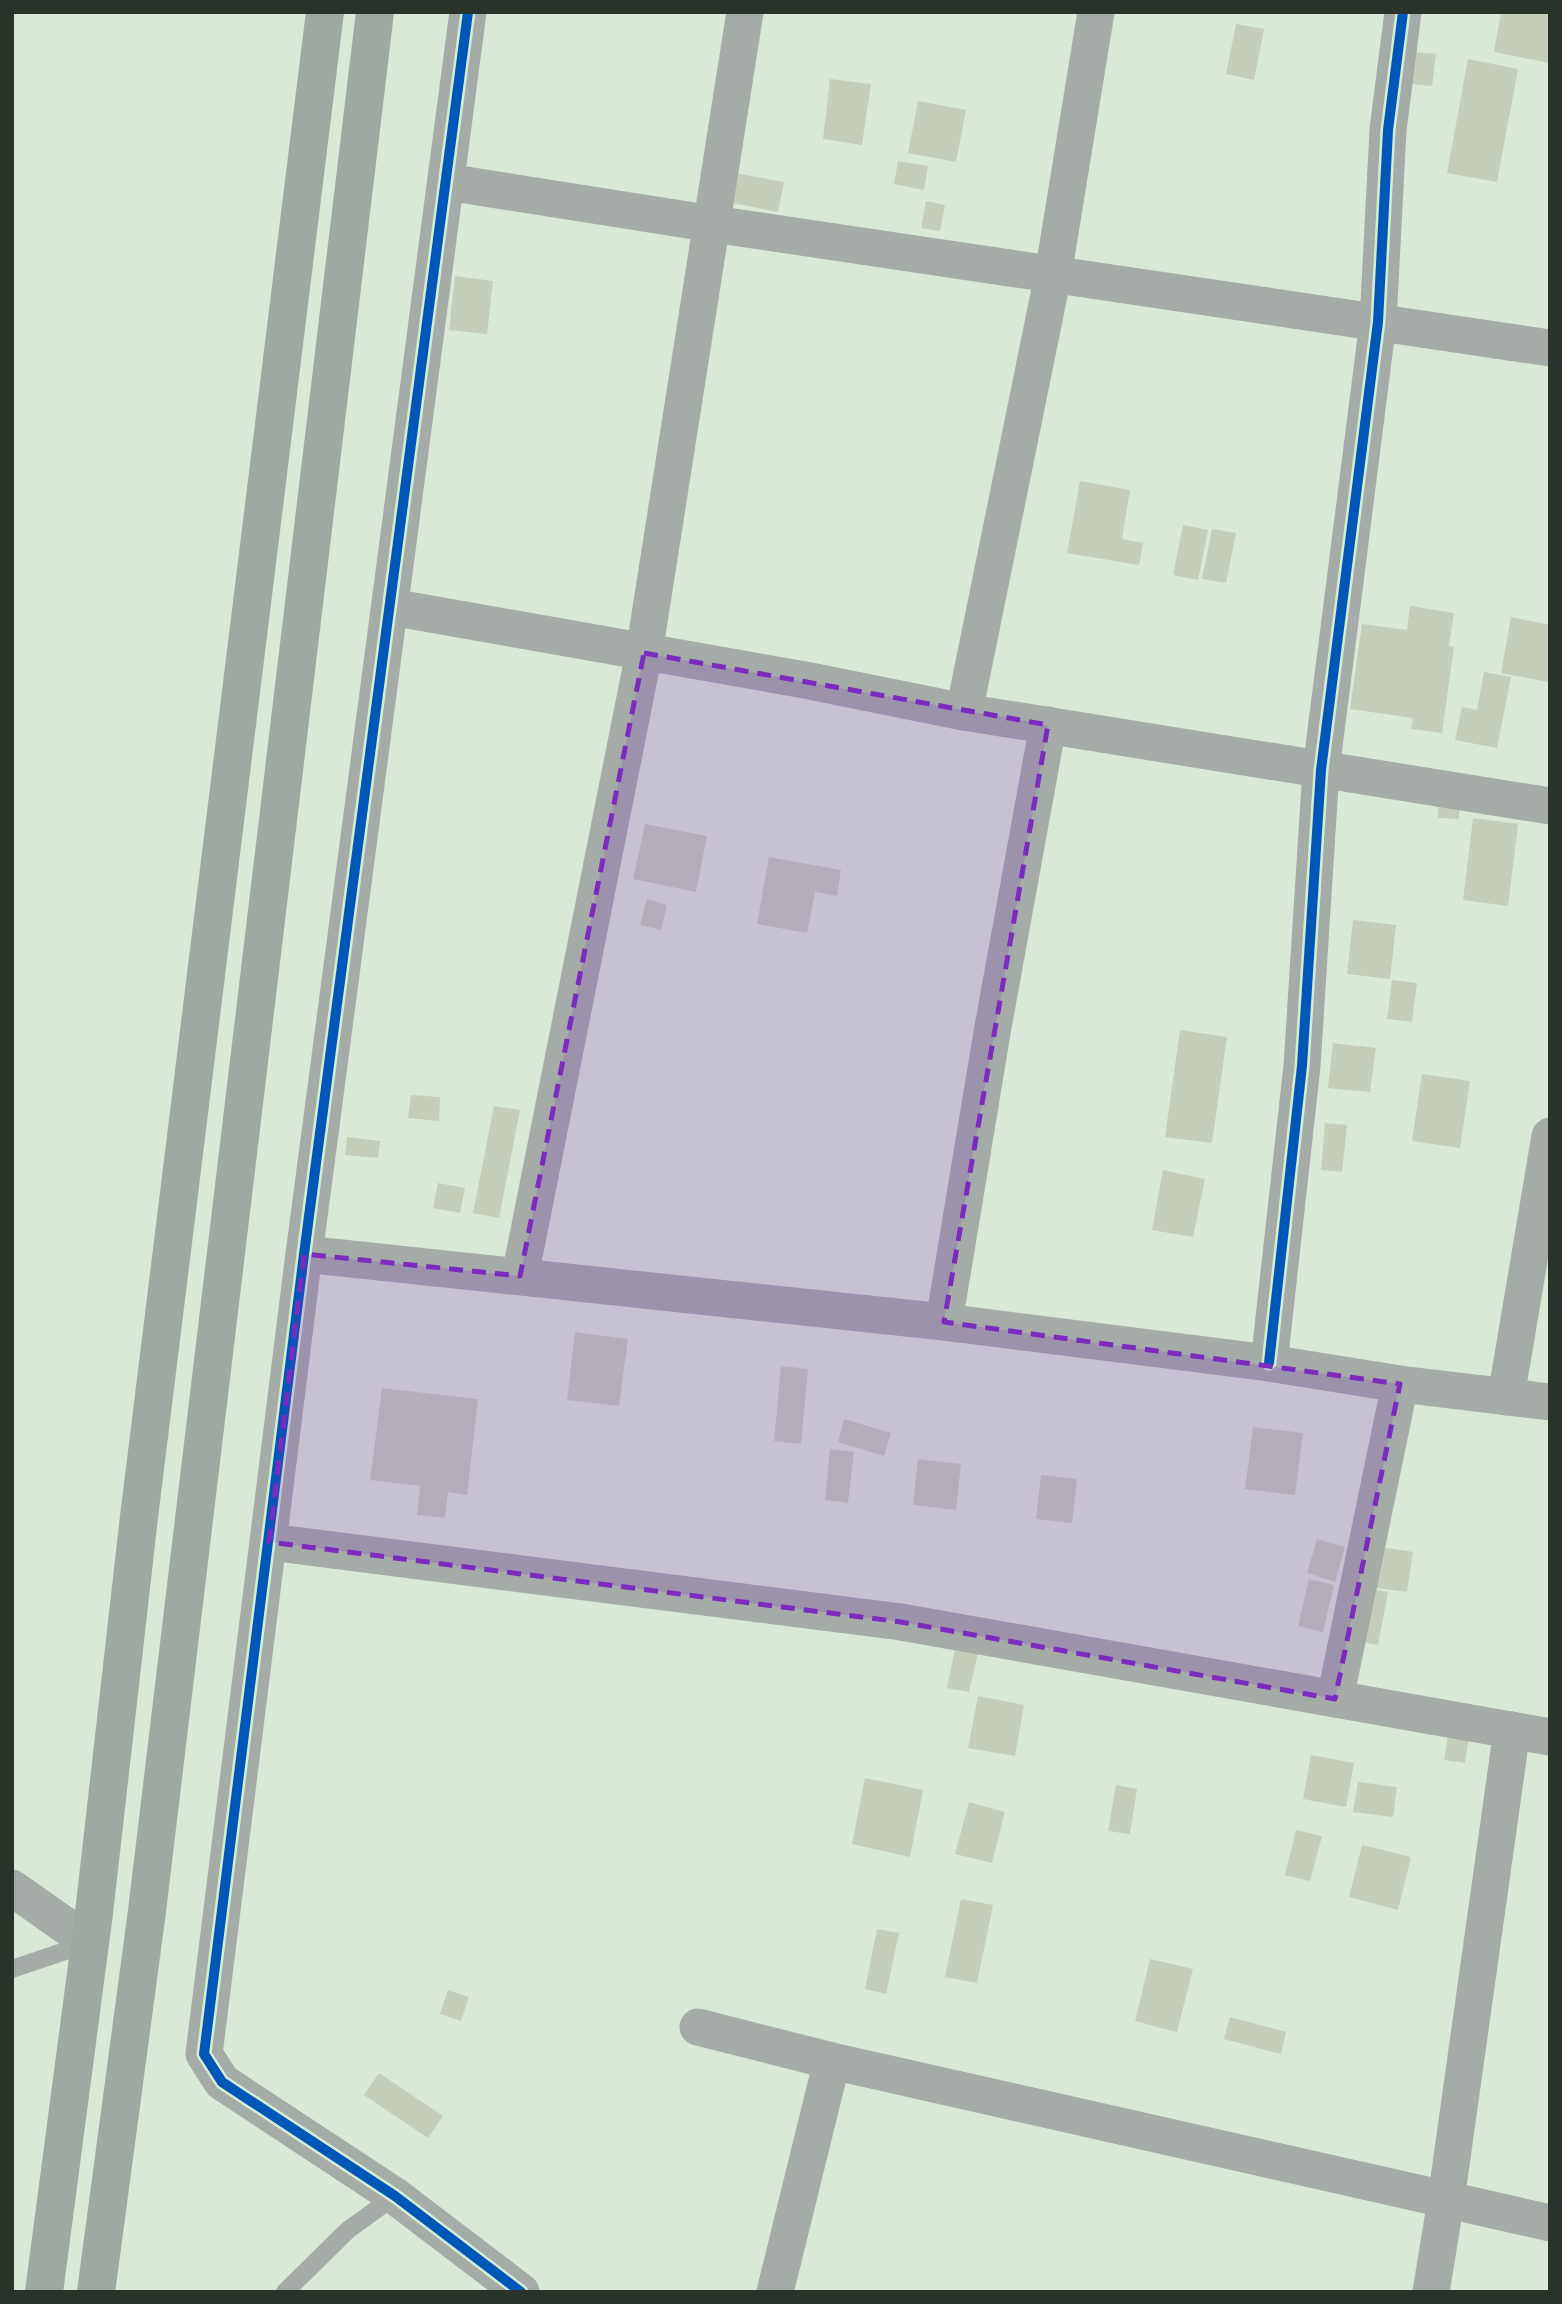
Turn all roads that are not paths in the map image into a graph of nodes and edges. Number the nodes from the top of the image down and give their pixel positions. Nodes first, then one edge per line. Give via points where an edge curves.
1 (325, 12) edge
2 (375, 12) edge
3 (468, 12) edge
4 (745, 12) edge
5 (1096, 12) edge
6 (1403, 12) edge
7 (447, 182) junction
8 (713, 224) junction
9 (1053, 275) junction
10 (1378, 322) junction
11 (1550, 348) edge
12 (391, 607) junction
13 (644, 653) junction
14 (964, 712) junction
15 (1048, 725) junction
16 (1321, 770) junction
17 (1550, 806) edge
18 (1550, 1136) edge
19 (304, 1254) junction
20 (520, 1276) junction
21 (944, 1322) junction
22 (1269, 1363) junction
23 (1400, 1384) junction
24 (1506, 1397) junction
25 (1550, 1402) edge
26 (269, 1542) junction
27 (1335, 1699) junction
28 (1512, 1730) junction
29 (1550, 1737) edge
30 (12, 1888) edge
31 (90, 1942) junction
32 (12, 1969) edge
33 (698, 2027) dead end
34 (832, 2061) junction
35 (395, 2196) junction
36 (1446, 2200) junction
37 (1550, 2222) edge
38 (44, 2292) edge
39 (96, 2292) edge
40 (285, 2292) edge
41 (521, 2292) edge
42 (775, 2292) edge
43 (1431, 2292) edge

1 - 31 highway
2 - 39 highway via 147,1911
3 - 7 street
4 - 8 street
5 - 9 street
6 - 10 street via 1388,130
7 - 8 street
7 - 12 street
8 - 9 street
8 - 13 street
9 - 10 street
9 - 14 street
10 - 11 street
10 - 16 street
12 - 13 street
12 - 19 street
13 - 14 street
13 - 20 street
14 - 15 street
15 - 16 street
15 - 21 street
16 - 17 street
16 - 22 street via 1303,1066
18 - 24 street
19 - 20 street
19 - 26 street
20 - 21 street
21 - 22 street
22 - 23 street
23 - 24 street
23 - 27 street
24 - 25 street
26 - 27 street via 901,1622
26 - 35 street via 204,2054 222,2082
27 - 28 street
28 - 29 street
28 - 36 street
30 - 31 street
31 - 32 lane
31 - 38 highway
33 - 34 street
34 - 36 street
34 - 42 street
35 - 40 lane via 348,2230
35 - 41 street
36 - 37 street
36 - 43 street

